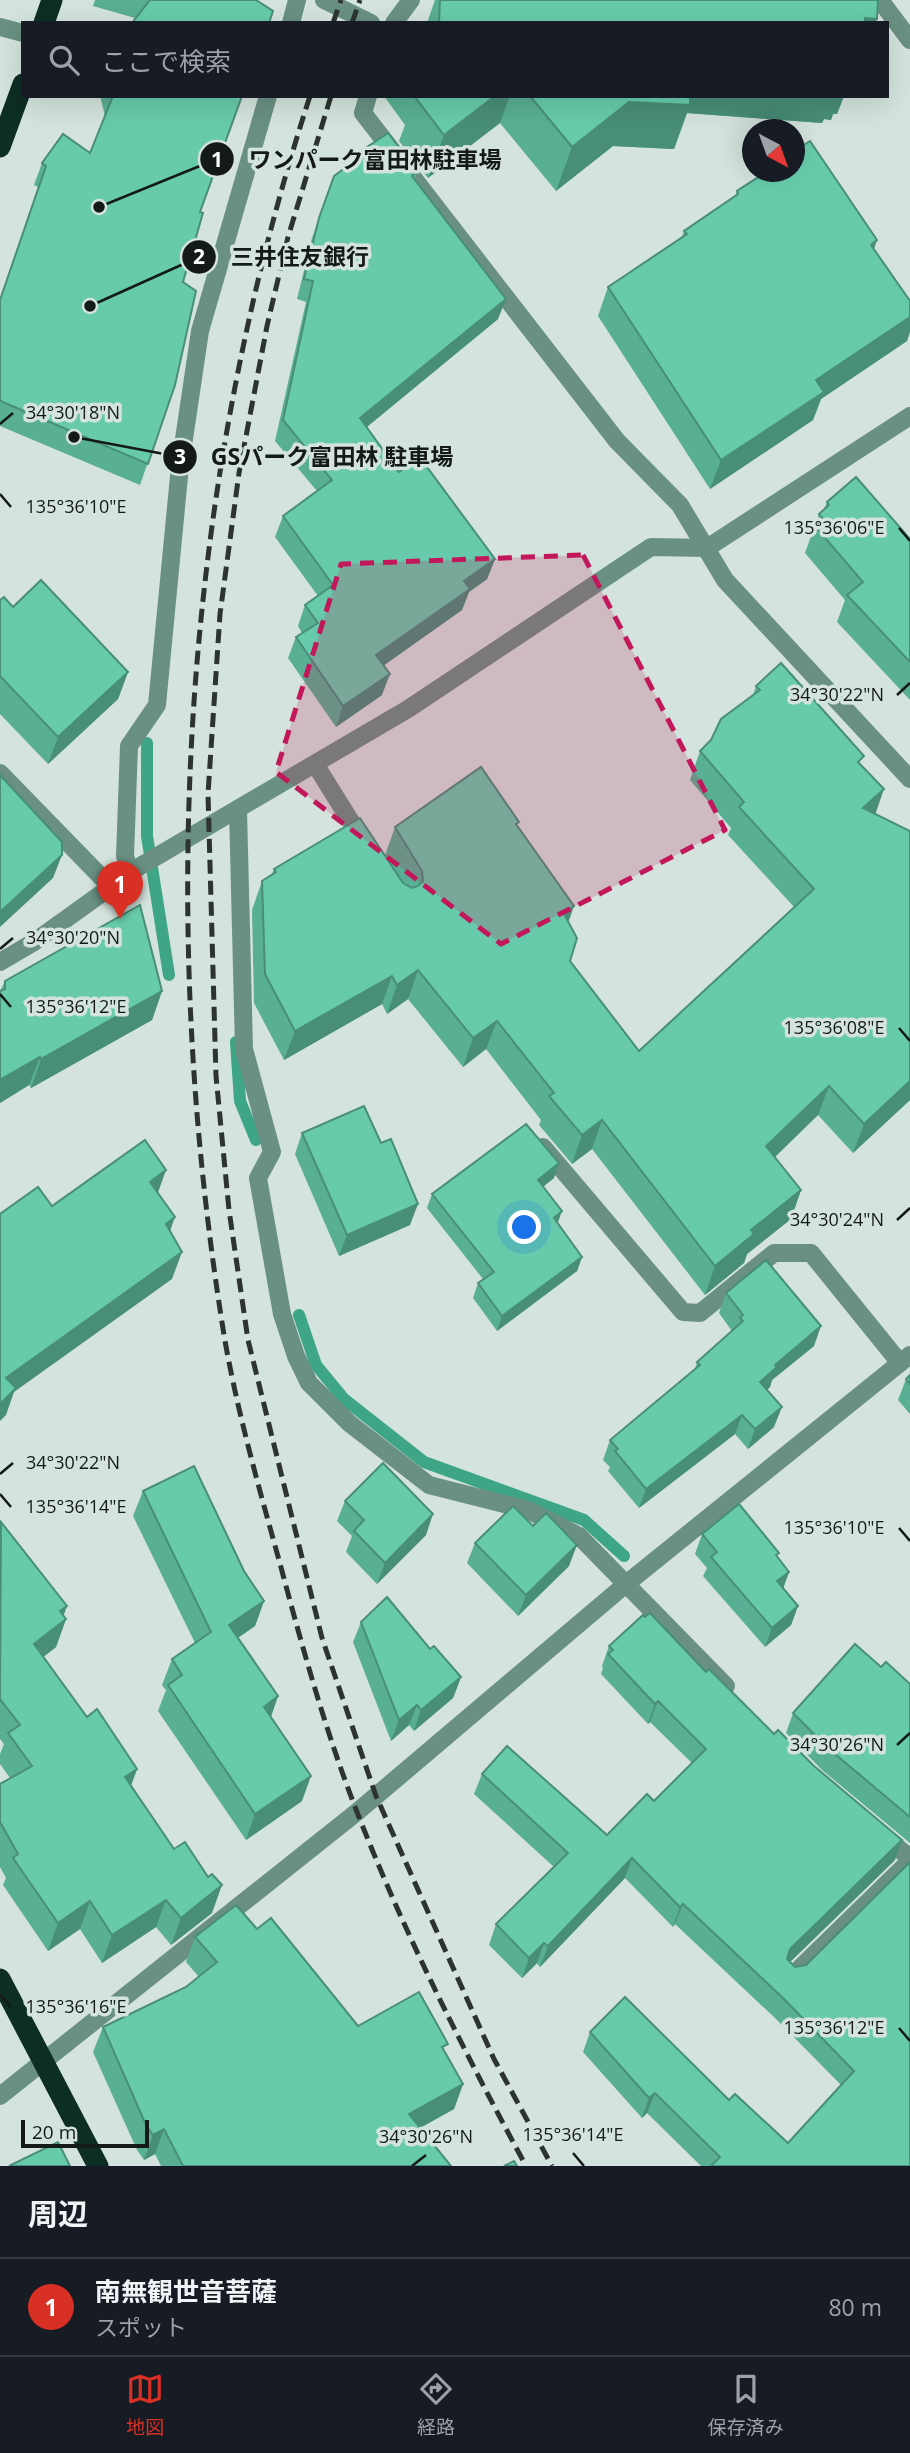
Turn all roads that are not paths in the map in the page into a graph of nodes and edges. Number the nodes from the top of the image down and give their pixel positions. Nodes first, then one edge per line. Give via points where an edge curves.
1 (52, 0) edge
2 (298, 0) edge
3 (324, 0) edge
4 (411, 0) edge
5 (880, 0) edge
6 (45, 21) edge
7 (292, 21) edge
8 (367, 21) edge
9 (395, 21) edge
10 (0, 27) edge
11 (21, 32) edge
12 (910, 40) edge
13 (21, 89) edge
14 (267, 98) edge
15 (366, 105) edge
16 (0, 148) edge
17 (910, 416) edge
18 (707, 548) junction
19 (315, 764) junction
20 (0, 773) edge
21 (910, 779) edge
22 (238, 810) junction
23 (373, 858) edge
24 (134, 871) junction
25 (111, 887) junction
26 (0, 962) edge
27 (529, 1131) edge
28 (905, 1359) edge
29 (626, 1584) junction
30 (739, 1700) edge
31 (867, 1822) edge
32 (910, 1859) edge
33 (791, 1977) edge
34 (0, 1979) edge
35 (43, 2061) junction
36 (0, 2096) edge
37 (98, 2166) edge

1 - 6 highway
2 - 7 street
3 - 8 street
4 - 9 street
5 - 12 street
10 - 11 street
13 - 16 highway
14 - 24 street via 200,331 180,466 157,705 129,746 125,856
15 - 18 street via 617,441 680,505
17 - 18 street
18 - 19 street via 651,547 408,709
18 - 21 street via 725,580
19 - 22 street
19 - 23 street
20 - 25 street
22 - 24 street
22 - 29 street via 244,1049 272,1152 258,1178 282,1314 309,1383 349,1423 429,1485 538,1516 579,1536
24 - 25 street
25 - 26 street
27 - 28 street via 683,1312 700,1312 774,1253 811,1253
28 - 29 street
29 - 30 street
29 - 35 street via 357,1812
31 - 32 street
32 - 33 street
34 - 35 highway
35 - 36 street
35 - 37 highway

